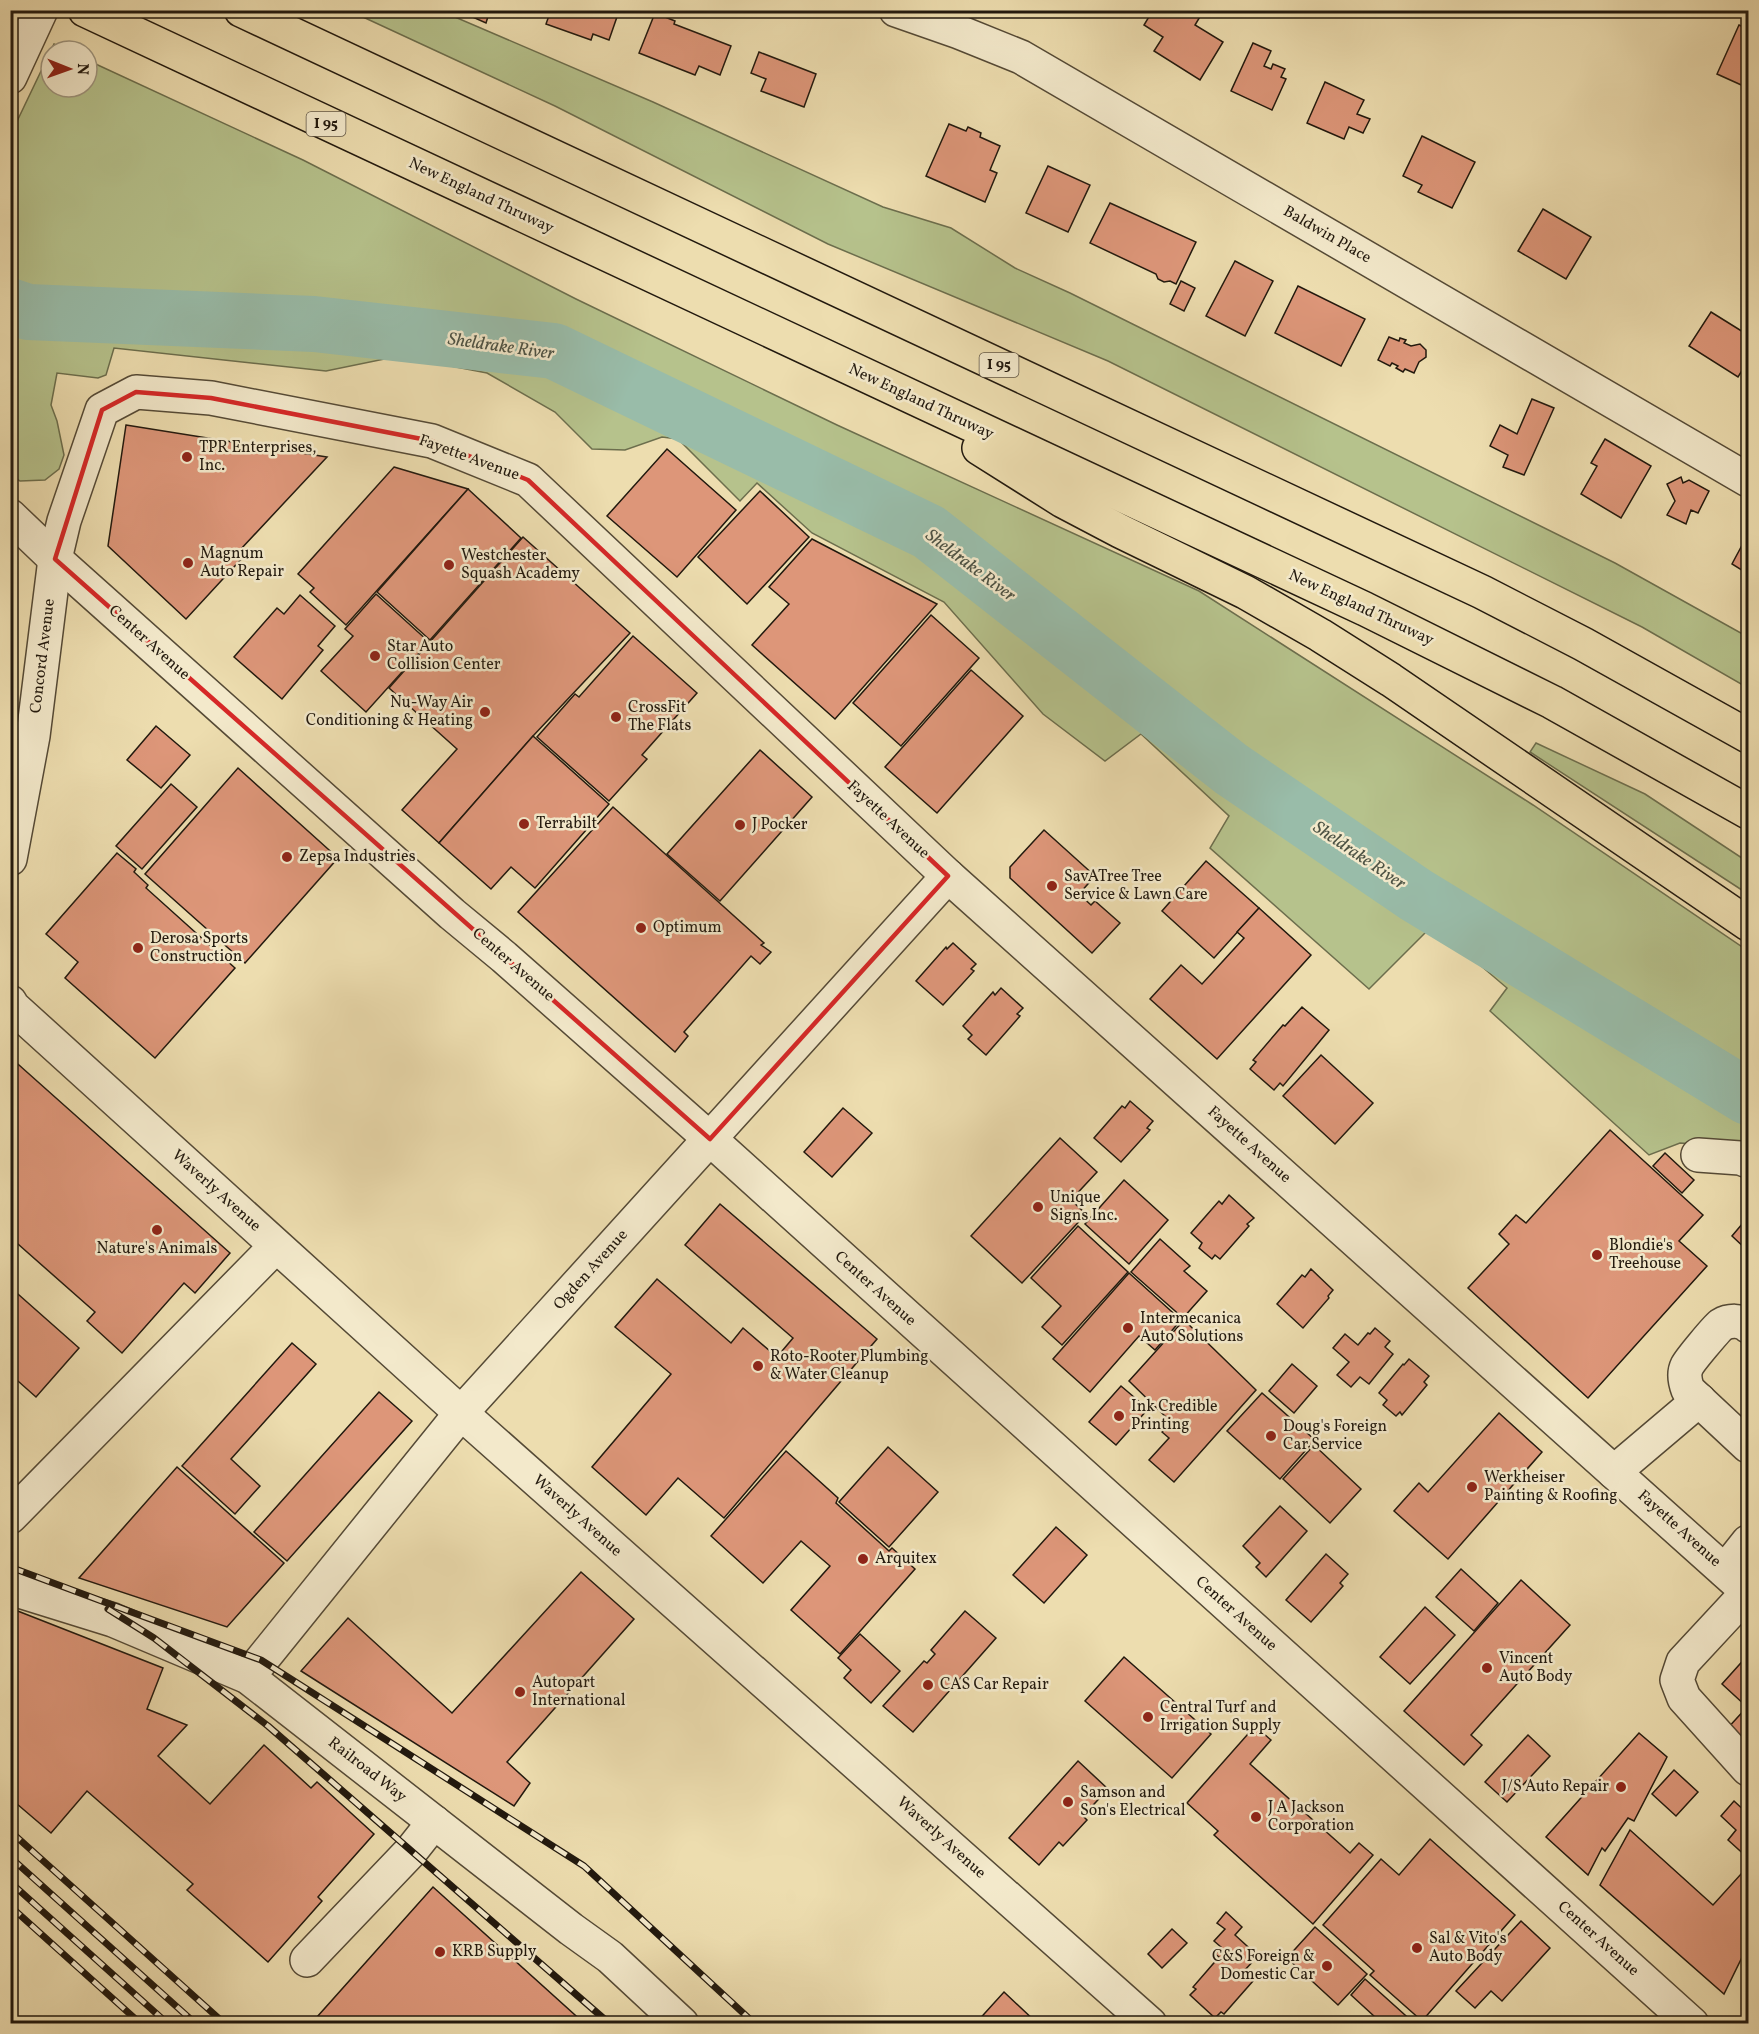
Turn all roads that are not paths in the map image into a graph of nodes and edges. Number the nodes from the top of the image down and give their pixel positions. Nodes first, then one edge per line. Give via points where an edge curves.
1 (42, 10) edge
2 (85, 10) edge
3 (242, 10) edge
4 (896, 10) edge
5 (10, 77) edge
6 (866, 376) junction
7 (1749, 480) edge
8 (10, 516) edge
9 (55, 559) junction
10 (1749, 736) edge
11 (1749, 812) edge
12 (10, 859) edge
13 (948, 876) junction
14 (1749, 924) edge
15 (10, 1002) edge
16 (710, 1139) junction
17 (1698, 1155) dead end
18 (1749, 1161) edge
19 (276, 1246) junction
20 (1749, 1326) edge
21 (1699, 1400) junction
22 (461, 1413) junction
23 (1749, 1446) edge
24 (1614, 1472) junction
25 (10, 1517) edge
26 (1749, 1542) edge
27 (1741, 1585) edge
28 (10, 1588) edge
29 (248, 1677) junction
30 (1749, 1770) edge
31 (434, 1822) junction
32 (307, 1960) dead end
33 (682, 2024) edge
34 (1150, 2024) edge
35 (1692, 2024) edge

1 - 5 street
2 - 6 highway, New England Thruway / I 95
3 - 10 highway, I 95 via 1482,592
4 - 7 street, Baldwin Place via 1021,57
6 - 11 highway, New England Thruway / I 95 via 1456,653
6 - 14 highway via 1063,501 1245,592 1320,635
8 - 9 street
9 - 12 street, Concord Avenue via 33,736
9 - 13 street, Fayette Avenue via 102,410 136,392 211,398 432,441 528,480
9 - 16 street, Center Avenue
13 - 16 street, Ogden Avenue
13 - 24 street, Fayette Avenue
15 - 19 street, Waverly Avenue
16 - 22 street, Ogden Avenue
16 - 35 street, Center Avenue
17 - 18 street
19 - 22 street, Waverly Avenue
19 - 25 street
20 - 21 street via 1734,1321 1722,1324 1686,1367 1684,1380
21 - 23 street
21 - 24 street
22 - 29 street, Ogden Avenue
22 - 34 street, Waverly Avenue
24 - 27 street, Fayette Avenue
26 - 27 street
27 - 30 street via 1683,1662 1677,1680 1684,1698
28 - 29 street, Railroad Way via 113,1620
29 - 31 street, Railroad Way
31 - 32 street
31 - 33 street, Railroad Way via 610,1957

